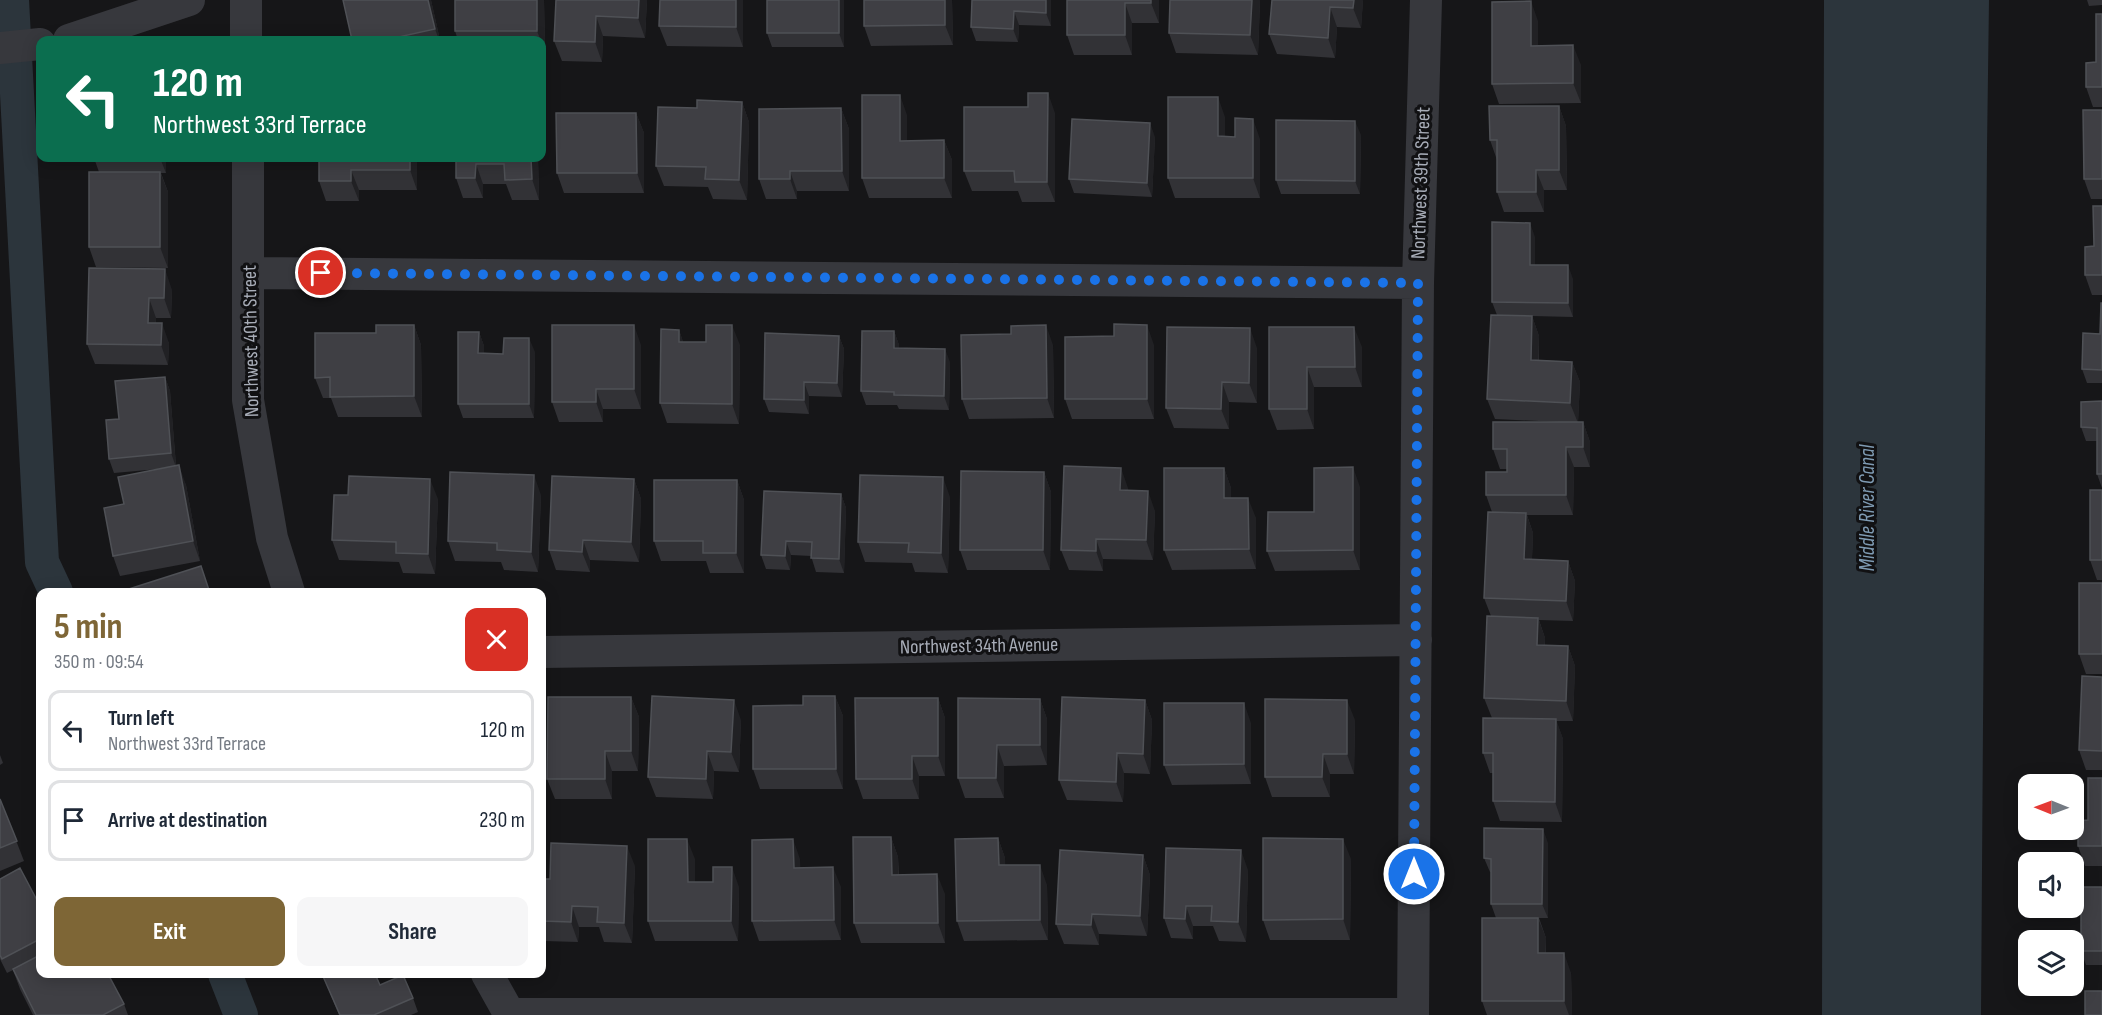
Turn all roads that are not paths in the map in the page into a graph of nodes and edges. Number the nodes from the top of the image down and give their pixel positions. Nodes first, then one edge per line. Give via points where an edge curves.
1 (189, 0) edge
2 (246, 0) edge
3 (1426, 0) edge
4 (81, 36) edge
5 (246, 36) edge
6 (36, 44) edge
7 (0, 48) edge
8 (248, 162) edge
9 (249, 273) junction
10 (1418, 283) junction
11 (288, 588) edge
12 (1416, 640) junction
13 (546, 652) edge
14 (489, 978) edge
15 (510, 1015) edge
16 (1413, 1015) edge

1 - 4 street
2 - 5 street
3 - 10 street, Northwest 39th Street
6 - 7 street
8 - 9 street, Northwest 40th Street
9 - 10 street
9 - 11 street, Northwest 40th Street via 248,400 272,538
10 - 12 street, Northwest 39th Street
12 - 13 street, Northwest 34th Avenue
12 - 16 street, Northwest 39th Street
14 - 15 street
15 - 16 street

